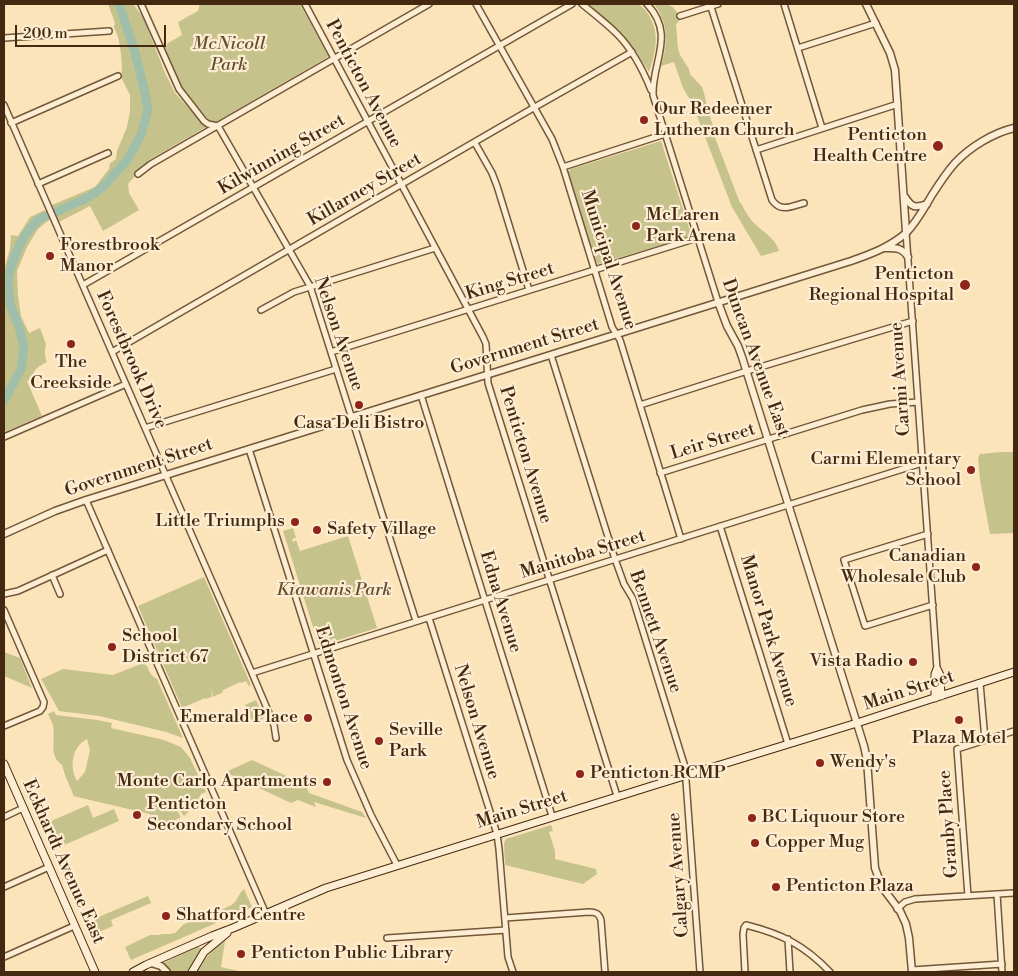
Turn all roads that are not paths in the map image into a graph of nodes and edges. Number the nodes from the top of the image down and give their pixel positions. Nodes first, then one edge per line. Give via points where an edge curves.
1 (141, 4) edge
2 (305, 4) edge
3 (429, 4) edge
4 (476, 4) edge
5 (572, 4) edge
6 (582, 4) edge
7 (648, 4) edge
8 (718, 4) edge
9 (784, 4) edge
10 (866, 4) edge
11 (710, 5) edge
12 (680, 16) dead end
13 (876, 23) junction
14 (109, 31) dead end
15 (4, 38) edge
16 (500, 46) junction
17 (798, 48) junction
18 (632, 52) junction
19 (334, 59) junction
20 (118, 76) dead end
21 (653, 96) junction
22 (898, 104) junction
23 (4, 105) edge
24 (535, 107) junction
25 (368, 122) junction
26 (12, 123) junction
27 (218, 126) junction
28 (822, 128) junction
29 (1014, 128) edge
30 (666, 134) junction
31 (475, 142) junction
32 (756, 150) junction
33 (108, 153) dead end
34 (563, 167) junction
35 (138, 174) dead end
36 (38, 184) junction
37 (401, 184) junction
38 (254, 188) junction
39 (904, 195) junction
40 (804, 203) dead end
41 (927, 204) junction
42 (906, 232) junction
43 (698, 238) junction
44 (435, 248) junction
45 (884, 248) junction
46 (289, 250) junction
47 (908, 256) junction
48 (595, 270) junction
49 (83, 286) junction
50 (310, 286) junction
51 (529, 290) junction
52 (718, 302) junction
53 (468, 309) junction
54 (261, 310) dead end
55 (913, 322) junction
56 (616, 334) junction
57 (112, 352) junction
58 (331, 352) junction
59 (551, 355) junction
60 (336, 369) junction
61 (747, 371) junction
62 (488, 374) junction
63 (126, 384) junction
64 (421, 395) junction
65 (918, 402) junction
66 (640, 405) junction
67 (351, 416) junction
68 (145, 428) junction
69 (4, 437) edge
70 (768, 439) junction
71 (249, 449) junction
72 (922, 463) junction
73 (660, 473) junction
74 (166, 475) junction
75 (86, 500) junction
76 (789, 505) junction
77 (720, 526) junction
78 (4, 534) edge
79 (928, 534) junction
80 (681, 539) junction
81 (108, 550) junction
82 (615, 559) junction
83 (52, 576) junction
84 (549, 580) junction
85 (4, 594) edge
86 (60, 594) dead end
87 (485, 600) junction
88 (932, 604) junction
89 (4, 610) edge
90 (429, 618) junction
91 (416, 621) junction
92 (313, 654) junction
93 (937, 669) joint
94 (1014, 672) edge
95 (252, 673) junction
96 (980, 683) junction
97 (938, 697) junction
98 (857, 723) junction
99 (4, 726) edge
100 (1014, 731) edge
101 (276, 738) dead end
102 (985, 740) junction
103 (788, 744) junction
104 (4, 764) edge
105 (685, 775) junction
106 (617, 796) junction
107 (23, 808) junction
108 (4, 816) edge
109 (552, 816) junction
110 (497, 834) junction
111 (397, 865) junction
112 (49, 867) junction
113 (4, 887) edge
114 (1014, 893) edge
115 (996, 894) junction
116 (968, 896) junction
117 (897, 909) junction
118 (266, 914) junction
119 (505, 918) junction
120 (74, 926) junction
121 (233, 928) junction
122 (506, 930) junction
123 (387, 938) dead end
124 (788, 939) junction
125 (4, 957) edge
126 (151, 962) junction
127 (1002, 964) junction
128 (912, 971) edge
129 (95, 972) edge
130 (133, 972) edge
131 (167, 972) edge
132 (192, 972) edge
133 (513, 972) edge
134 (605, 972) edge
135 (700, 972) edge
136 (745, 972) edge
137 (790, 972) edge
138 (830, 972) edge
139 (1002, 972) edge

1 - 27 street, Nelson Avenue via 179,89 208,124
2 - 19 street, Penticton Avenue
3 - 19 street
4 - 16 street, Municipal Avenue
5 - 16 street, Kilwinning Street
6 - 18 street via 618,34
7 - 21 street, Duncan Avenue East via 659,21 662,36
8 - 11 street
9 - 17 street
10 - 13 street, Carmi Avenue
11 - 12 street
11 - 32 street
13 - 17 street
13 - 22 street, Carmi Avenue via 895,70
14 - 15 street
16 - 24 street, Municipal Avenue
16 - 25 street, Kilwinning Street
17 - 28 street
18 - 21 street
18 - 24 street, Killarney Street
19 - 25 street, Penticton Avenue
19 - 27 street
20 - 26 street
21 - 30 street, Duncan Avenue East
22 - 28 street
22 - 39 street, Carmi Avenue
23 - 26 street, Forestbrook Drive
24 - 31 street, Killarney Street
24 - 34 street, Municipal Avenue
25 - 37 street, Penticton Avenue
25 - 38 street, Kilwinning Street
26 - 36 street, Forestbrook Drive
27 - 35 street
27 - 38 street, Nelson Avenue
28 - 32 street
29 - 41 street, Government Street via 986,139 956,162
30 - 34 street
30 - 43 street, Duncan Avenue East
31 - 37 street, Killarney Street
31 - 51 street via 497,186
32 - 40 street via 776,206 783,208
33 - 36 street
34 - 48 street, Municipal Avenue
36 - 49 street, Forestbrook Drive
37 - 44 street, Penticton Avenue
37 - 46 street, Killarney Street
38 - 46 street, Nelson Avenue
38 - 49 street, Kilwinning Street
39 - 41 street via 912,206
39 - 42 street, Carmi Avenue
41 - 42 street, Government Street
42 - 45 street, Government Street
42 - 47 street, Carmi Avenue
43 - 48 street, King Street
43 - 52 street, Duncan Avenue East
44 - 50 street
44 - 53 street, Penticton Avenue
45 - 47 street via 898,248
45 - 52 street, Government Street
46 - 50 street, Nelson Avenue
46 - 57 street, Killarney Street
47 - 55 street, Carmi Avenue
48 - 51 street, King Street
48 - 56 street, Municipal Avenue
49 - 57 street, Forestbrook Drive
50 - 54 street
50 - 58 street, Nelson Avenue
51 - 53 street, King Street
52 - 56 street, Government Street
52 - 61 street, Duncan Avenue East
53 - 58 street, King Street
53 - 62 street, Penticton Avenue via 485,342
55 - 61 street
55 - 65 street, Carmi Avenue
56 - 59 street, Government Street
56 - 66 street, Municipal Avenue
57 - 63 street, Forestbrook Drive
58 - 60 street, Nelson Avenue
59 - 62 street, Government Street
59 - 82 street, Bennett Avenue
60 - 67 street, Nelson Avenue
60 - 68 street
61 - 66 street
61 - 70 street, Duncan Avenue East
62 - 64 street, Government Street
62 - 84 street, Penticton Avenue via 488,383
63 - 68 street, Forestbrook Drive
63 - 69 street
64 - 67 street, Government Street
64 - 87 street, Edna Avenue
65 - 70 street, Leir Street via 862,410
65 - 72 street, Carmi Avenue
66 - 73 street, Municipal Avenue
67 - 71 street, Government Street
67 - 91 street, Nelson Avenue
68 - 74 street, Forestbrook Drive
70 - 73 street, Leir Street
70 - 76 street, Duncan Avenue East
71 - 74 street, Government Street
71 - 92 street, Edmonton Avenue
72 - 76 street, Manitoba Street
72 - 79 street, Carmi Avenue
73 - 80 street, Municipal Avenue
74 - 75 street, Government Street
74 - 95 street, Forestbrook Drive
75 - 78 street, Government Street
75 - 81 street
76 - 77 street, Manitoba Street
76 - 98 street, Duncan Avenue East
77 - 80 street, Manitoba Street
77 - 103 street, Manor Park Avenue
79 - 88 street, Carmi Avenue
79 - 88 street via 844,560 865,626
80 - 82 street, Manitoba Street
81 - 83 street
81 - 118 street
82 - 84 street, Manitoba Street
82 - 105 street, Bennett Avenue via 633,599
83 - 85 street via 14,593
83 - 86 street
84 - 87 street, Manitoba Street
84 - 106 street, Penticton Avenue
87 - 90 street, Manitoba Street
87 - 109 street, Edna Avenue
88 - 93 street, Carmi Avenue
89 - 99 street via 44,702 40,711
90 - 91 street, Manitoba Street
90 - 110 street, Nelson Avenue
91 - 92 street, Manitoba Street
92 - 95 street, Manitoba Street
92 - 111 street, Edmonton Avenue via 347,760
93 - 97 main road
94 - 96 main road, Main Street
95 - 101 street, Forestbrook Drive via 274,725
96 - 97 main road, Main Street
96 - 102 street
97 - 98 main road, Main Street
98 - 103 main road, Main Street
98 - 117 street, Duncan Avenue East via 867,760 875,868 882,888
100 - 102 street
102 - 116 street, Granby Place via 957,749
103 - 105 main road, Main Street
104 - 107 main road, Eckhardt Avenue East
105 - 106 main road, Main Street
105 - 135 street, Calgary Avenue
106 - 109 main road, Main Street
107 - 108 street
107 - 112 main road, Eckhardt Avenue East
109 - 110 main road, Main Street
110 - 111 main road, Main Street
110 - 119 street, Nelson Avenue
111 - 118 main road, Main Street via 326,888
112 - 113 street
112 - 120 main road, Eckhardt Avenue East
114 - 115 street
115 - 116 street
115 - 127 street
116 - 117 street via 915,900
117 - 128 street, Duncan Avenue East via 908,930
118 - 121 main road, Main Street
119 - 122 street, Nelson Avenue
119 - 134 street via 596,912 601,920
120 - 125 street
120 - 129 main road, Eckhardt Avenue East
121 - 126 main road, Main Street
121 - 132 main road via 204,952
122 - 123 street
122 - 133 street, Nelson Avenue
124 - 136 street via 746,925 743,934
124 - 137 street
124 - 138 street via 812,954
126 - 130 main road, Main Street
126 - 131 street
127 - 128 street
127 - 139 street

